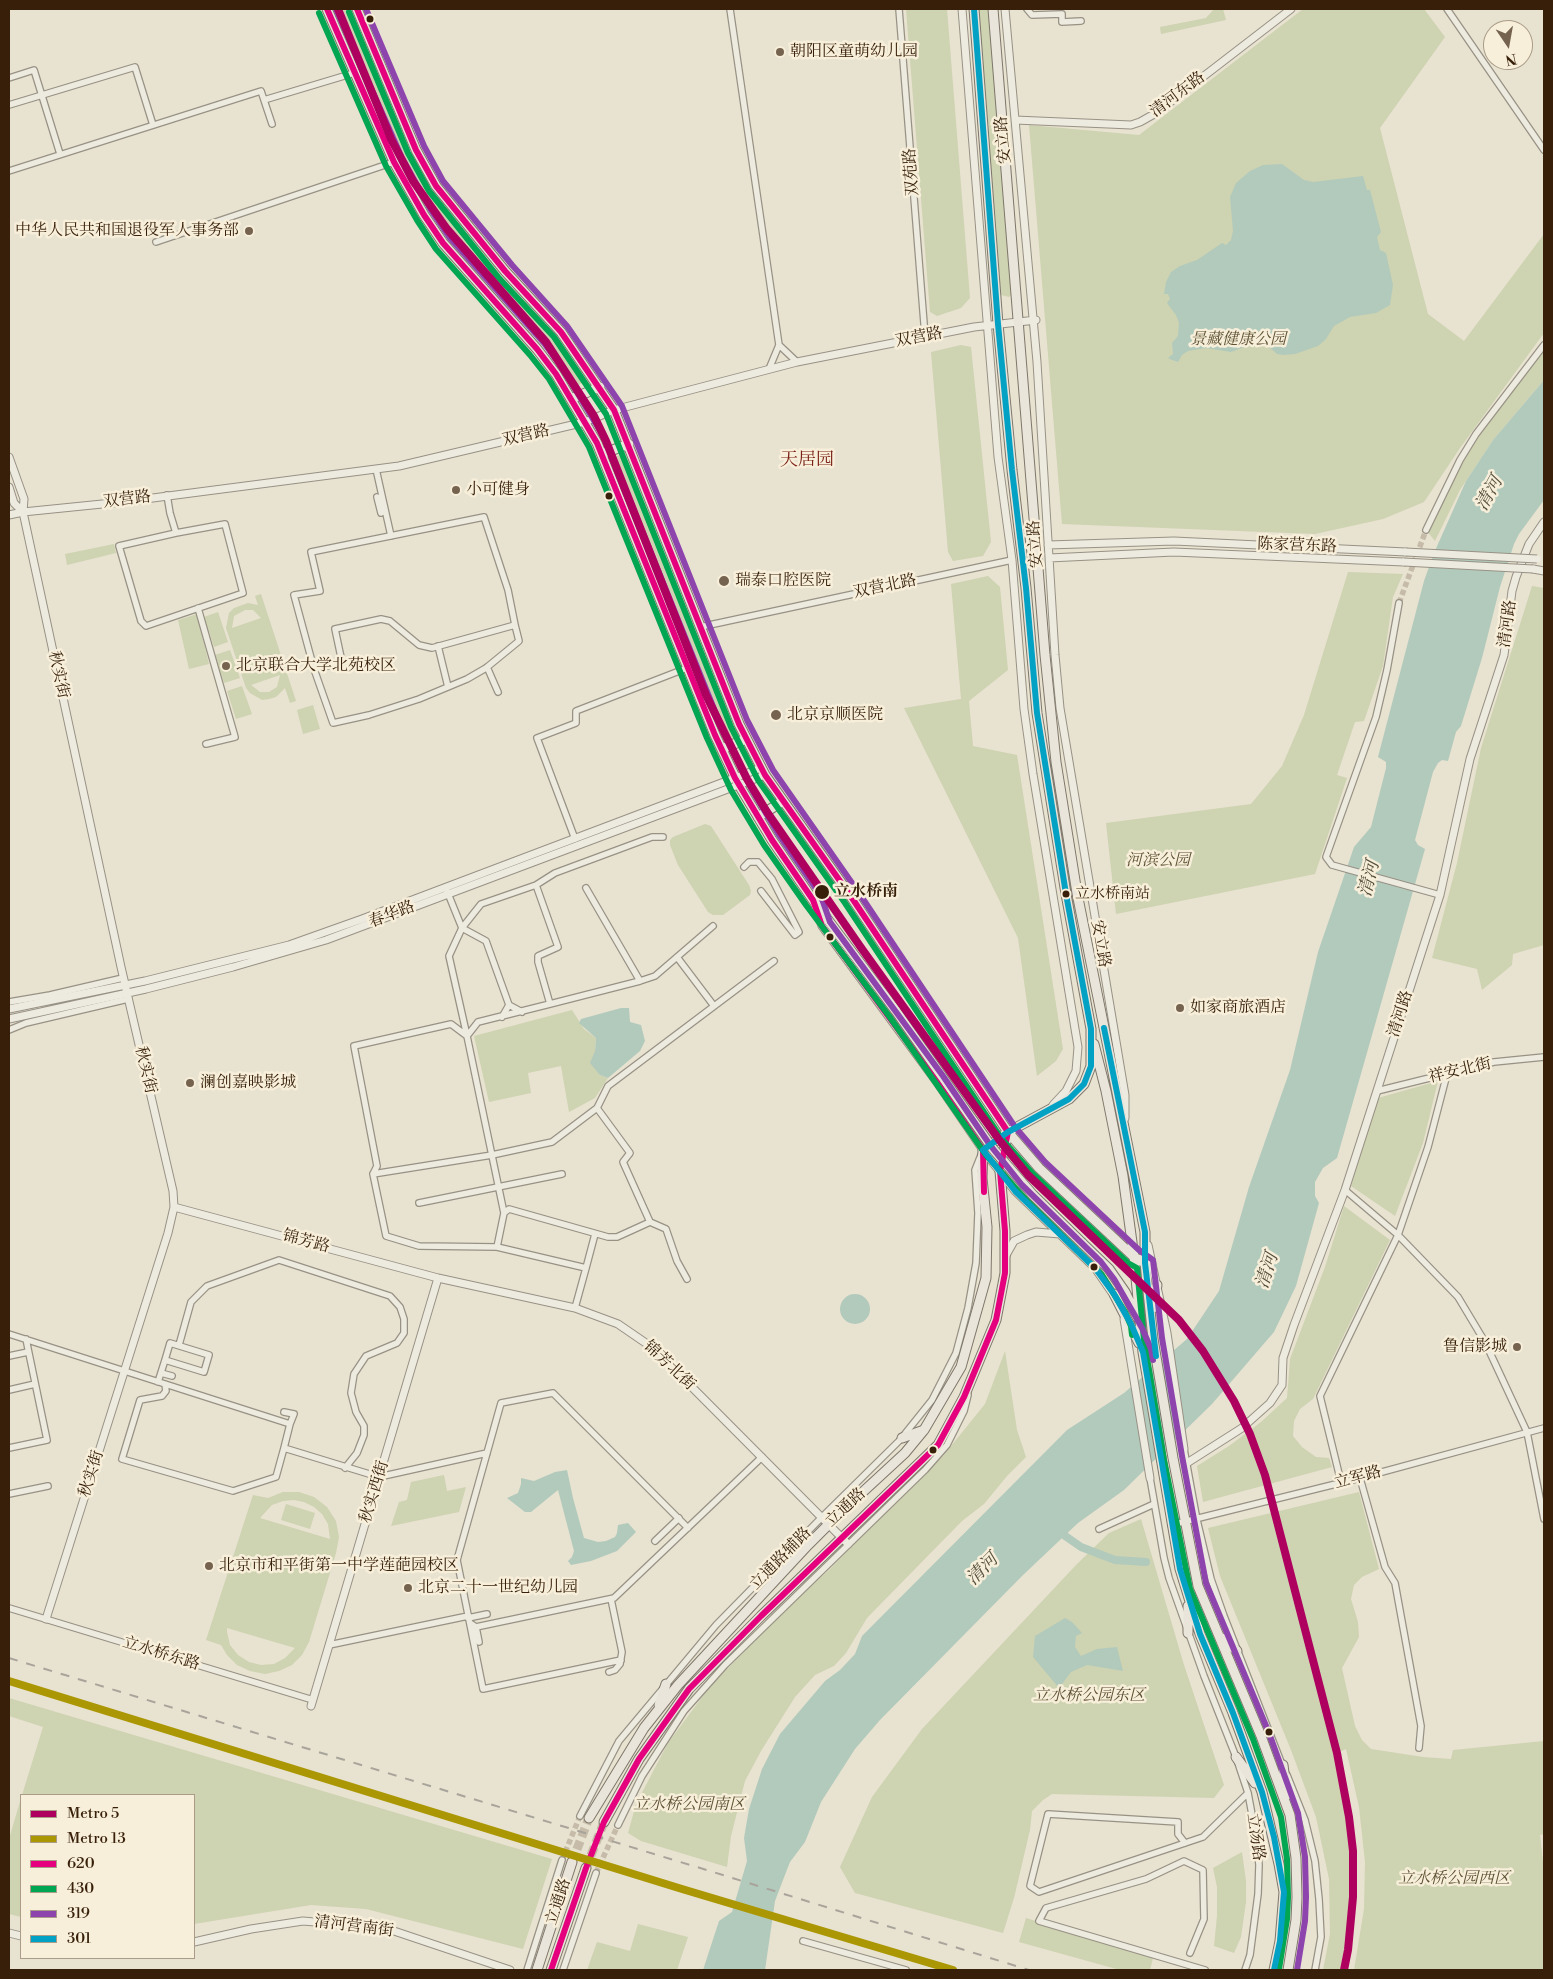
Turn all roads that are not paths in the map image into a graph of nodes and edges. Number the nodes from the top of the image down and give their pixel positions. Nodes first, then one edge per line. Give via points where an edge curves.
1 (327, 9) edge
2 (357, 9) edge
3 (730, 9) edge
4 (899, 9) edge
5 (962, 9) edge
6 (974, 9) edge
7 (993, 9) edge
8 (1005, 9) edge
9 (1027, 9) edge
10 (1291, 9) edge
11 (1447, 9) edge
12 (1081, 21) dead end
13 (354, 72) junction
14 (9, 78) edge
15 (41, 95) junction
16 (264, 100) junction
17 (9, 105) edge
18 (1015, 120) junction
19 (272, 124) dead end
20 (153, 125) junction
21 (1544, 150) edge
22 (60, 154) junction
23 (394, 162) junction
24 (9, 170) edge
25 (156, 242) dead end
26 (1035, 320) junction
27 (1019, 321) junction
28 (998, 324) junction
29 (986, 325) junction
30 (925, 336) junction
31 (779, 345) junction
32 (1544, 345) edge
33 (797, 362) junction
34 (769, 369) junction
35 (600, 387) junction
36 (571, 399) junction
37 (614, 410) junction
38 (585, 422) junction
39 (629, 444) junction
40 (602, 454) junction
41 (9, 456) edge
42 (376, 469) junction
43 (20, 488) junction
44 (9, 489) edge
45 (167, 495) junction
46 (377, 497) dead end
47 (23, 512) junction
48 (381, 513) dead end
49 (9, 515) edge
50 (1544, 522) edge
51 (1426, 530) tunnel mouth
52 (176, 533) junction
53 (391, 536) junction
54 (1048, 545) junction
55 (1049, 558) junction
56 (1012, 560) junction
57 (1540, 561) edge
58 (1544, 571) edge
59 (1399, 603) tunnel mouth
60 (198, 608) junction
61 (515, 625) junction
62 (700, 626) junction
63 (438, 646) junction
64 (487, 667) junction
65 (687, 668) junction
66 (314, 669) junction
67 (448, 687) junction
68 (498, 692) dead end
69 (746, 739) junction
70 (206, 744) dead end
71 (722, 749) junction
72 (763, 772) junction
73 (737, 782) junction
74 (783, 801) junction
75 (758, 817) junction
76 (663, 837) dead end
77 (575, 839) junction
78 (744, 866) dead end
79 (536, 885) junction
80 (586, 888) dead end
81 (447, 890) junction
82 (760, 891) dead end
83 (1440, 895) junction
84 (813, 900) junction
85 (713, 926) dead end
86 (462, 928) junction
87 (677, 957) junction
88 (774, 961) dead end
89 (640, 981) junction
90 (124, 982) junction
91 (127, 996) junction
92 (9, 1002) edge
93 (550, 1004) junction
94 (509, 1005) junction
95 (714, 1006) junction
96 (9, 1009) edge
97 (522, 1012) junction
98 (502, 1017) junction
99 (9, 1019) edge
100 (1090, 1029) junction
101 (9, 1030) edge
102 (467, 1036) junction
103 (1544, 1057) edge
104 (1447, 1074) junction
105 (1377, 1091) junction
106 (1051, 1107) junction
107 (598, 1108) junction
108 (1008, 1132) junction
109 (1125, 1133) junction
110 (983, 1150) junction
111 (492, 1155) junction
112 (1000, 1171) junction
113 (373, 1174) junction
114 (562, 1174) dead end
115 (498, 1187) junction
116 (1346, 1190) junction
117 (419, 1203) dead end
118 (174, 1207) junction
119 (504, 1213) junction
120 (650, 1222) junction
121 (1145, 1232) junction
122 (595, 1234) junction
123 (1061, 1234) junction
124 (1398, 1235) junction
125 (497, 1247) junction
126 (1005, 1256) junction
127 (1134, 1257) junction
128 (1144, 1263) junction
129 (586, 1268) junction
130 (438, 1278) junction
131 (687, 1279) dead end
132 (1157, 1285) junction
133 (1114, 1294) junction
134 (575, 1308) junction
135 (1151, 1321) junction
136 (1140, 1324) junction
137 (9, 1334) edge
138 (26, 1340) junction
139 (179, 1345) junction
140 (28, 1352) junction
141 (1143, 1352) junction
142 (9, 1356) edge
143 (165, 1360) junction
144 (124, 1372) junction
145 (161, 1372) junction
146 (172, 1376) dead end
147 (158, 1382) junction
148 (35, 1384) junction
149 (165, 1384) junction
150 (9, 1390) edge
151 (284, 1412) dead end
152 (290, 1424) junction
153 (1544, 1428) edge
154 (924, 1430) junction
155 (1527, 1432) junction
156 (902, 1438) junction
157 (9, 1448) edge
158 (284, 1448) junction
159 (1184, 1449) joint
160 (487, 1453) junction
161 (762, 1457) junction
162 (1187, 1463) junction
163 (346, 1468) junction
164 (379, 1477) junction
165 (1150, 1478) joint
166 (1360, 1478) junction
167 (1342, 1482) junction
168 (48, 1486) dead end
169 (9, 1494) edge
170 (1154, 1504) junction
171 (822, 1517) junction
172 (678, 1518) junction
173 (1544, 1519) edge
174 (1197, 1520) junction
175 (1185, 1522) junction
176 (829, 1524) junction
177 (1171, 1525) junction
178 (688, 1528) junction
179 (1099, 1530) dead end
180 (654, 1541) dead end
181 (845, 1541) junction
182 (1187, 1596) junction
183 (611, 1599) junction
184 (9, 1608) edge
185 (488, 1614) dead end
186 (46, 1619) junction
187 (469, 1619) junction
188 (476, 1626) junction
189 (1188, 1633) junction
190 (1220, 1637) junction
191 (479, 1642) dead end
192 (329, 1645) junction
193 (1237, 1650) junction
194 (621, 1660) junction
195 (609, 1672) dead end
196 (666, 1684) junction
197 (312, 1703) joint
198 (657, 1712) junction
199 (1419, 1748) dead end
200 (1236, 1757) junction
201 (1283, 1765) junction
202 (1262, 1792) junction
203 (1248, 1793) junction
204 (1290, 1815) junction
205 (580, 1816) tunnel mouth
206 (590, 1818) tunnel mouth
207 (604, 1822) tunnel mouth
208 (618, 1825) tunnel mouth
209 (1185, 1843) junction
210 (567, 1861) joint
211 (586, 1868) tunnel mouth
212 (596, 1874) tunnel mouth
213 (803, 1941) dead end
214 (195, 1942) edge
215 (1190, 1953) dead end
216 (510, 1970) edge
217 (527, 1970) edge
218 (537, 1970) edge
219 (551, 1970) edge
220 (563, 1970) edge
221 (906, 1970) edge
222 (1205, 1970) edge
223 (1245, 1970) edge
224 (1274, 1970) edge
225 (1288, 1970) edge
226 (1315, 1970) edge

1 - 13 main road
2 - 35 main road via 416,150 436,186 505,271 561,332
3 - 31 street
4 - 30 street, 双苑路
5 - 29 street, 安立路
6 - 28 main road, 安立路
7 - 27 main road, 安立路
8 - 18 street, 安立路
9 - 12 street via 1032,14 1062,14 1062,22
10 - 18 street, 清河东路 via 1140,122 1131,125
11 - 21 street
13 - 16 street
13 - 23 main road
14 - 15 street via 34,70
15 - 17 street
15 - 20 street via 135,66
15 - 22 street
16 - 19 street
16 - 20 street via 261,90
18 - 26 street, 安立路
20 - 22 street
22 - 24 street
23 - 25 street
23 - 36 main road via 443,243 537,349
26 - 27 street, 双营路
26 - 54 street, 安立路
27 - 28 street, 双营路
27 - 109 main road, 安立路 via 1056,762 1077,893
28 - 29 street, 双营路
28 - 100 main road, 安立路 via 1037,713
29 - 30 street, 双营路
29 - 56 street, 安立路 via 998,457
30 - 33 street, 双营路
31 - 33 street
31 - 34 street
32 - 51 street via 1476,434
33 - 34 street, 双营路
34 - 37 street, 双营路
35 - 36 main road
35 - 37 main road
36 - 38 main road
37 - 38 street, 双营路
37 - 39 main road
38 - 40 main road
38 - 42 street, 双营路
39 - 40 main road
39 - 62 main road
40 - 65 main road
41 - 43 street, 秋实街
42 - 45 street, 双营路
42 - 53 street
43 - 44 street
43 - 47 street, 秋实街 via 24,499
44 - 47 street, 秋实街 via 14,503
45 - 47 street, 双营路
45 - 52 street
46 - 48 street
47 - 49 street, 双营路
47 - 90 street, 秋实街
50 - 83 street, 清河路 via 1529,544 1512,591 1504,655 1470,759
52 - 60 street via 225,524 243,593
52 - 60 street via 119,546 141,621 146,626
53 - 61 street via 484,517 508,590
53 - 66 street via 311,552 320,591 294,595
54 - 55 street, 安立路
54 - 57 street, 陈家营东路, bridge via 1174,541
55 - 58 street, 陈家营东路, bridge via 1174,552
55 - 109 street, 安立路 via 1060,708 1125,1095
56 - 62 street, 双营北路
56 - 106 street, 安立路 via 1026,727 1078,1047 1076,1071 1066,1091
59 - 83 street via 1376,717 1326,857 1332,865
60 - 70 street via 235,737
61 - 63 street
61 - 64 street via 520,641
62 - 69 main road
63 - 66 street via 432,648 419,644 390,621 381,619 335,629 342,662
63 - 67 street
64 - 67 street
64 - 68 street
65 - 71 main road
65 - 77 street via 576,711 576,723 537,738
66 - 67 street via 333,723 370,715
69 - 71 main road
69 - 72 main road
71 - 73 main road
72 - 73 street, 春华路
72 - 74 main road
73 - 75 main road
73 - 77 street, 春华路
73 - 81 street, 春华路
74 - 75 main road
74 - 108 main road via 852,898
75 - 84 main road
76 - 79 street via 652,836 555,873
77 - 81 street, 春华路
78 - 82 street via 758,862 772,879 799,932 795,935
79 - 86 street via 481,904
79 - 93 street via 558,947 538,956
80 - 89 street
81 - 86 street
81 - 90 street, 春华路 via 289,944 232,960
81 - 91 street, 春华路 via 308,946
83 - 105 street, 清河路
84 - 110 street via 822,926
84 - 136 main road, bridge via 993,1149 1033,1195 1109,1269
85 - 87 street
86 - 94 street via 486,941
86 - 102 street via 449,956
87 - 89 street via 655,976
87 - 95 street
88 - 95 street
89 - 93 street
90 - 91 street, 秋实街
90 - 92 street
90 - 96 street, 春华路
91 - 99 street, 春华路
91 - 101 street
91 - 118 street, 秋实街 via 173,1190
93 - 97 street
94 - 97 street
94 - 98 street
95 - 107 street via 608,1086
97 - 98 street
98 - 102 street via 478,1022
100 - 106 main road, 安立路 via 1091,1066 1084,1084 1069,1099
100 - 127 main road, 安立路 via 1123,1176
102 - 111 street
102 - 113 street via 452,1024 354,1046 377,1166
103 - 104 street, 祥安北街 via 1494,1062
104 - 105 street, 祥安北街
104 - 124 street via 1428,1147
105 - 116 street, 清河路
106 - 108 main road, 安立路
107 - 111 street via 552,1142
107 - 120 street via 630,1153 623,1162
108 - 110 main road, 安立路
108 - 112 main road, 立通路
108 - 127 main road via 1039,1168
109 - 121 main road, 安立路
110 - 112 street
110 - 154 main road, 立通路 via 986,1278 961,1367
110 - 156 street, 立通路辅路 via 975,1170 978,1213 976,1263 956,1353 932,1400
111 - 113 street
111 - 115 street
112 - 123 street via 1015,1191
112 - 126 main road, 立通路
113 - 125 street via 386,1236 419,1246
114 - 115 street
115 - 117 street
115 - 119 street
116 - 124 street
116 - 162 street, 清河路 via 1283,1358 1282,1386 1270,1403 1242,1428
118 - 130 street, 锦芳路
118 - 144 street, 秋实街
119 - 122 street via 509,1209
119 - 125 street
120 - 122 street via 617,1237
120 - 131 street via 666,1230
121 - 128 main road, 安立路
121 - 132 street, 安立路
122 - 129 street
123 - 126 street via 1036,1232 1027,1235 1014,1241
123 - 133 street via 1095,1268
124 - 155 street via 1458,1297 1486,1342
124 - 167 street via 1320,1396
125 - 129 street
126 - 181 main road, 立通路 via 996,1320 972,1380 938,1445
127 - 128 main road
127 - 136 main road, 安立路
128 - 135 main road, 安立路
129 - 134 street
130 - 134 street, 锦芳北街
130 - 164 street, 秋实西街
132 - 135 main road
132 - 159 street, 安立路
133 - 141 main road
133 - 165 street via 1126,1325
134 - 161 street, 锦芳北街 via 618,1324 653,1348
135 - 175 main road, 安立路
136 - 141 main road, 安立路
137 - 138 street
138 - 140 street
138 - 144 street
139 - 143 street via 170,1343
139 - 143 street via 209,1355 204,1372
139 - 163 street via 192,1302 207,1286 279,1260 390,1296 400,1307 404,1333 397,1343 366,1356 354,1374 351,1393 364,1426 364,1435
140 - 142 street
140 - 148 street
141 - 177 main road, 立汤路
143 - 145 street
144 - 147 street
144 - 186 street, 秋实街
145 - 146 street
145 - 147 street
147 - 149 street
148 - 150 street
148 - 157 street via 47,1440
149 - 152 street
149 - 158 street via 166,1391 162,1396 140,1400 122,1459 233,1491 276,1477
151 - 152 street via 294,1414
152 - 158 street
153 - 155 street, 立军路
154 - 156 main road
154 - 176 main road, 立通路 via 905,1454
155 - 166 street, 立军路
155 - 173 street
156 - 171 street, 立通路辅路
158 - 163 street
159 - 162 street
160 - 164 street
160 - 172 street via 501,1403 553,1393
160 - 187 street via 457,1560
161 - 171 street, 锦芳北街
161 - 178 street
162 - 174 street
163 - 164 street
164 - 192 street, 秋实西街
165 - 170 street, 立汤路
166 - 167 street, 立军路
166 - 199 street via 1385,1567 1395,1583 1421,1726
167 - 174 street, 立军路
168 - 169 street
170 - 179 street
170 - 189 street, 立汤路 via 1166,1565
171 - 176 street, 锦芳北街
171 - 196 street, 立通路辅路 via 716,1625
172 - 178 street
172 - 180 street
174 - 175 street, 立军路
174 - 193 street via 1212,1579
175 - 177 street, 立军路
175 - 190 main road via 1199,1591
176 - 181 street, 锦芳北街
176 - 198 main road, 立通路 via 678,1685
177 - 182 main road, 立汤路
178 - 183 street
181 - 207 main road, 立通路 via 689,1689 639,1759
181 - 208 street via 684,1711 642,1776
182 - 189 main road
182 - 202 main road, 立汤路
183 - 188 street
183 - 194 street
184 - 186 street, 立水桥东路
185 - 187 street
186 - 197 street, 立水桥东路
187 - 188 street
187 - 192 street
187 - 194 street via 483,1689
188 - 191 street
189 - 200 street, 立汤路
190 - 193 main road
190 - 204 main road
192 - 197 street, 秋实西街
193 - 201 street
194 - 195 street via 615,1670
196 - 198 main road
196 - 205 street, 立通路辅路 via 619,1741
198 - 206 main road, 立通路
200 - 202 main road
200 - 203 street, 立汤路
201 - 204 main road
201 - 226 street via 1305,1820 1315,1860 1320,1938
202 - 224 main road, 立汤路 via 1284,1892
203 - 209 street via 1203,1837
203 - 223 street, 立汤路 via 1259,1865 1258,1894
204 - 225 main road via 1298,1897
209 - 209 street via 1178,1834 1178,1822 1048,1814 1030,1886 1039,1892
210 - 217 street
210 - 218 main road, 立通路
211 - 219 main road, 立通路
212 - 220 street
213 - 221 street
214 - 216 street, 清河营南街 via 303,1921 385,1928
215 - 222 street via 1204,1919 1203,1870 1184,1861 1146,1879 1046,1908 1039,1921

